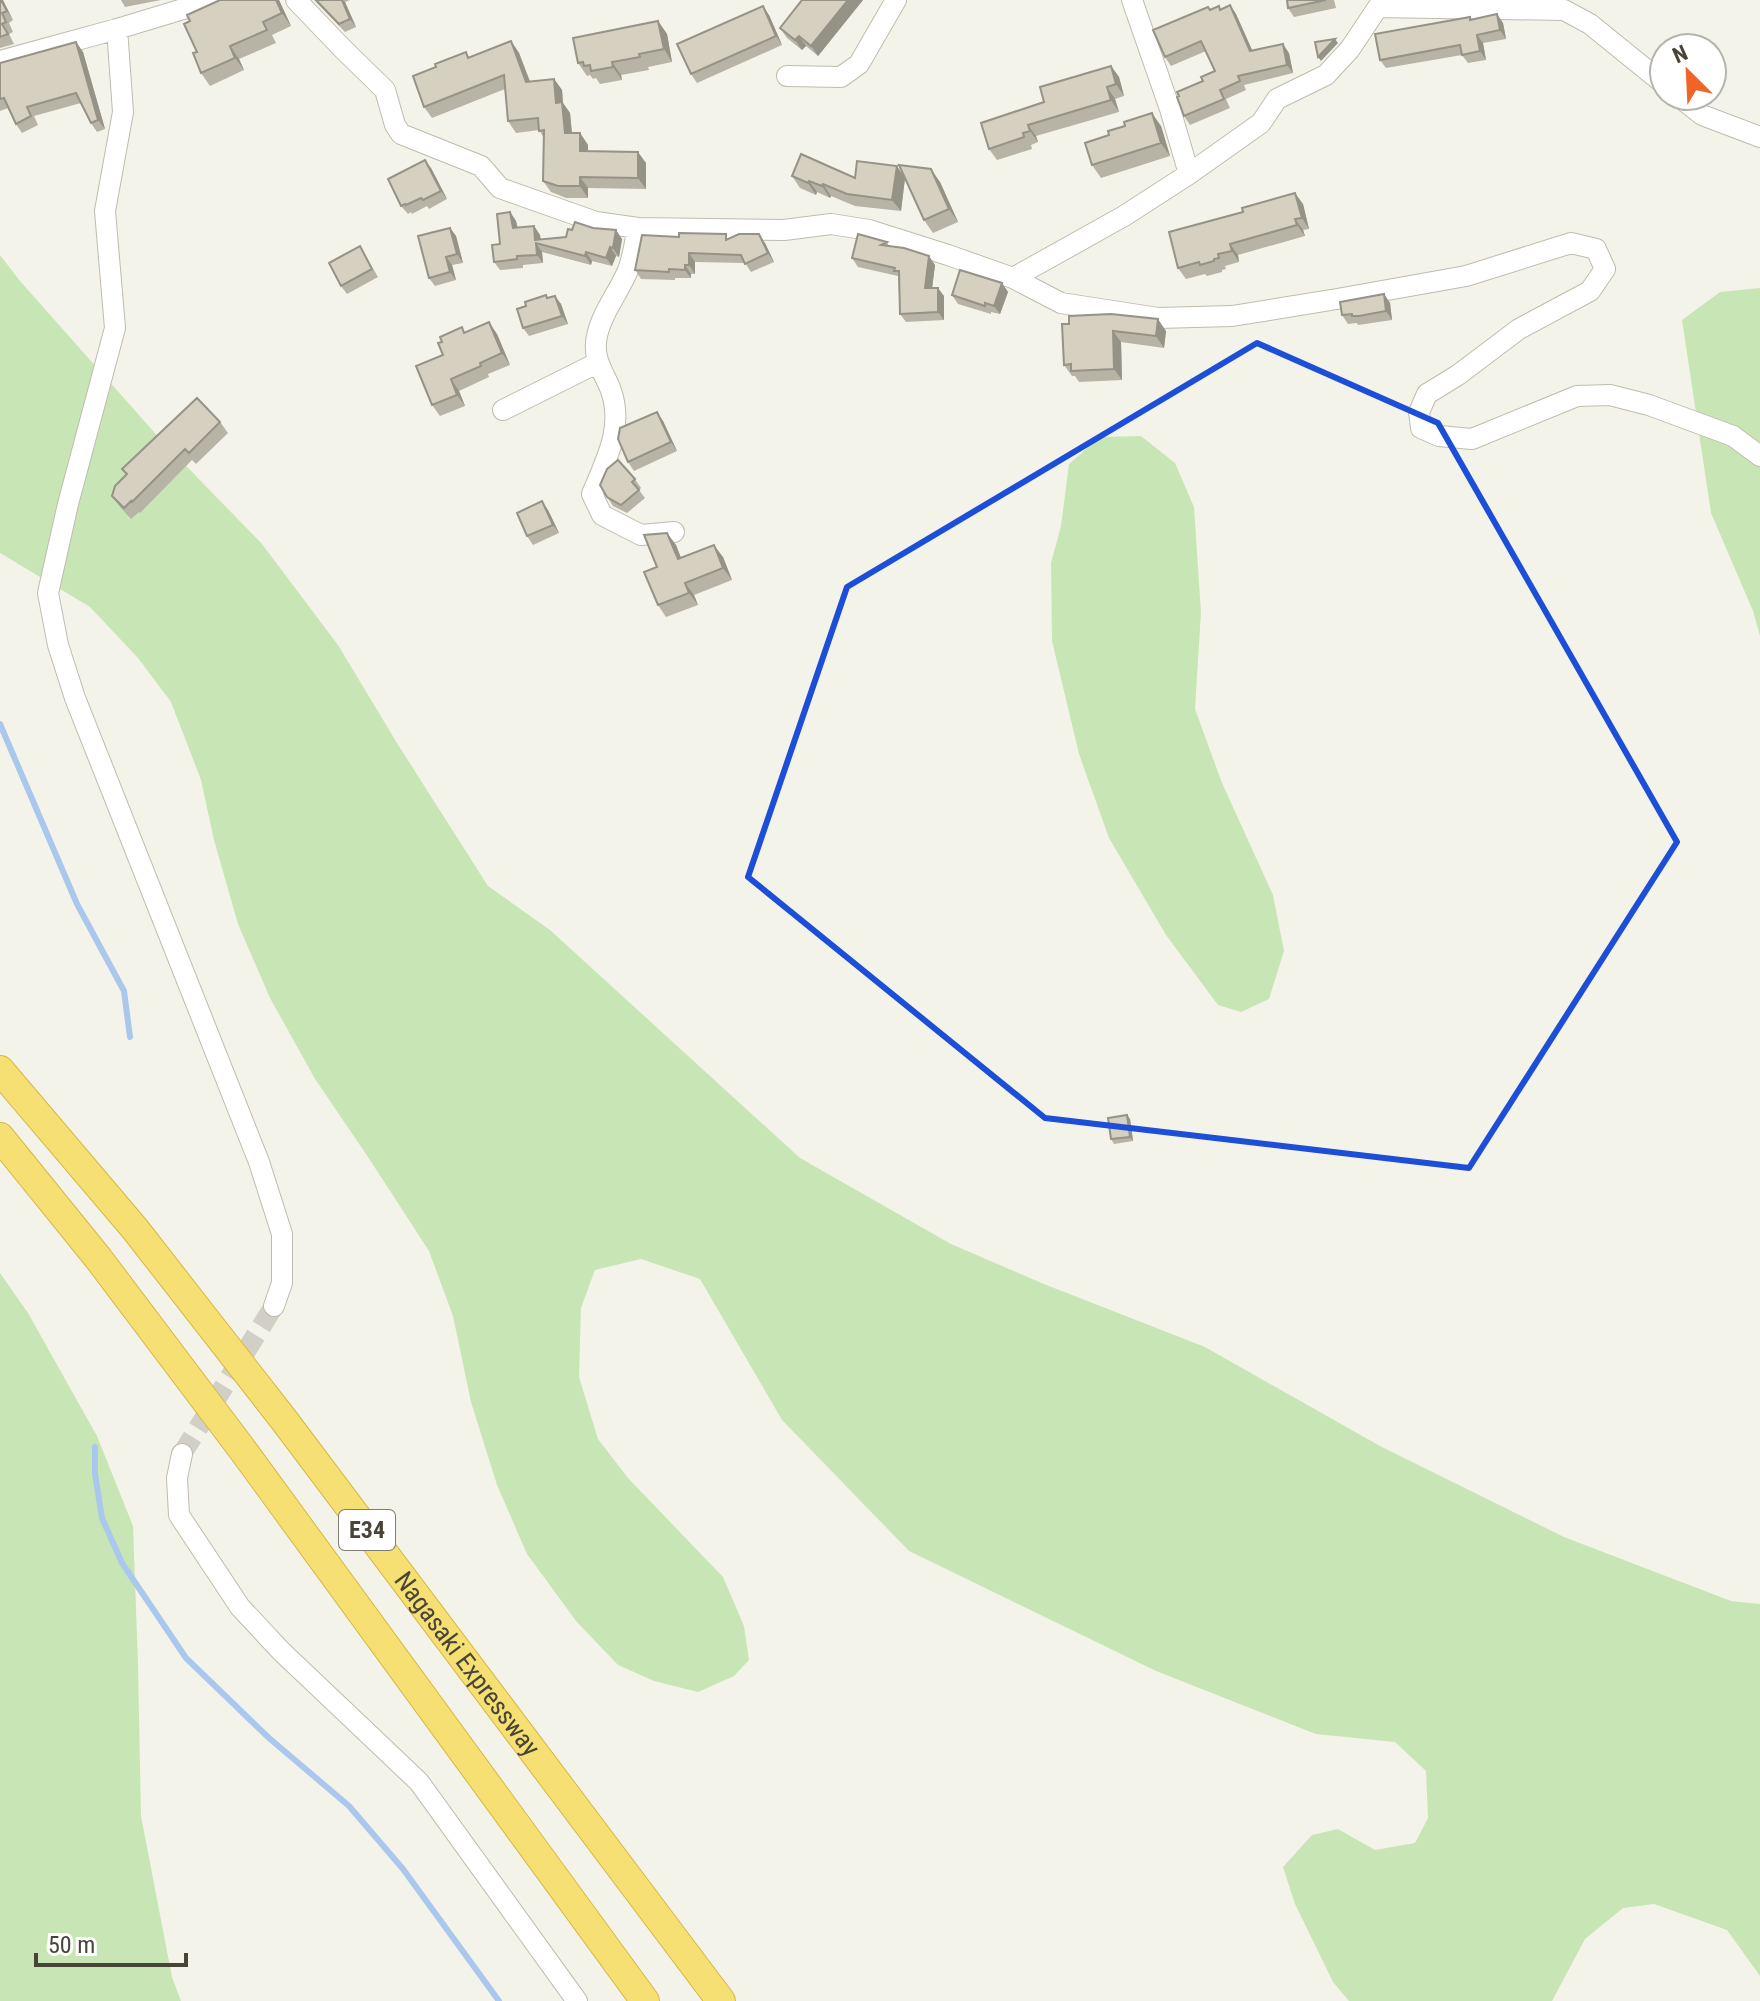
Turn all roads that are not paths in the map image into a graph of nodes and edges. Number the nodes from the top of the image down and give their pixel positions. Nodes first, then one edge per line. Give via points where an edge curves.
1 (213, 0) edge
2 (296, 0) edge
3 (896, 0) edge
4 (1132, 0) edge
5 (1377, 3) edge
6 (117, 29) junction
7 (0, 61) edge
8 (1648, 71) edge
9 (787, 76) dead end
10 (1698, 112) edge
11 (1760, 137) edge
12 (1189, 174) junction
13 (638, 228) junction
14 (1013, 278) junction
15 (597, 363) junction
16 (503, 410) dead end
17 (1760, 456) edge
18 (674, 532) dead end
19 (0, 1070) edge
20 (0, 1137) edge
21 (274, 1306) tunnel mouth
22 (182, 1454) tunnel mouth
23 (577, 2001) edge
24 (645, 2001) edge
25 (721, 2001) edge

1 - 6 street
2 - 13 street via 385,90 401,134 481,166 500,188 596,222
3 - 9 street via 859,64 841,77
4 - 12 street
5 - 8 street via 1564,10
5 - 12 street via 1350,49 1326,75 1277,99 1261,123
6 - 7 street
6 - 21 street via 123,112 105,211 115,328 48,593 75,698 259,1162 282,1234 282,1283
10 - 11 street
12 - 14 street
13 - 14 street via 784,230 831,224 869,230
13 - 15 street via 629,268 596,338
14 - 17 street via 1061,303 1158,318 1232,316 1466,276 1571,243 1596,249 1605,269 1590,291 1519,329 1427,394 1419,412 1421,428 1439,436 1472,439 1577,396 1610,395 1733,436
15 - 16 street
15 - 18 street via 611,390 615,439 592,494 602,515 641,535
19 - 25 highway, Nagasaki Expressway / E34 via 135,1229 284,1420
20 - 24 highway, Nagasaki Expressway / E34 via 232,1436
22 - 23 street via 179,1515 240,1607 419,1782

